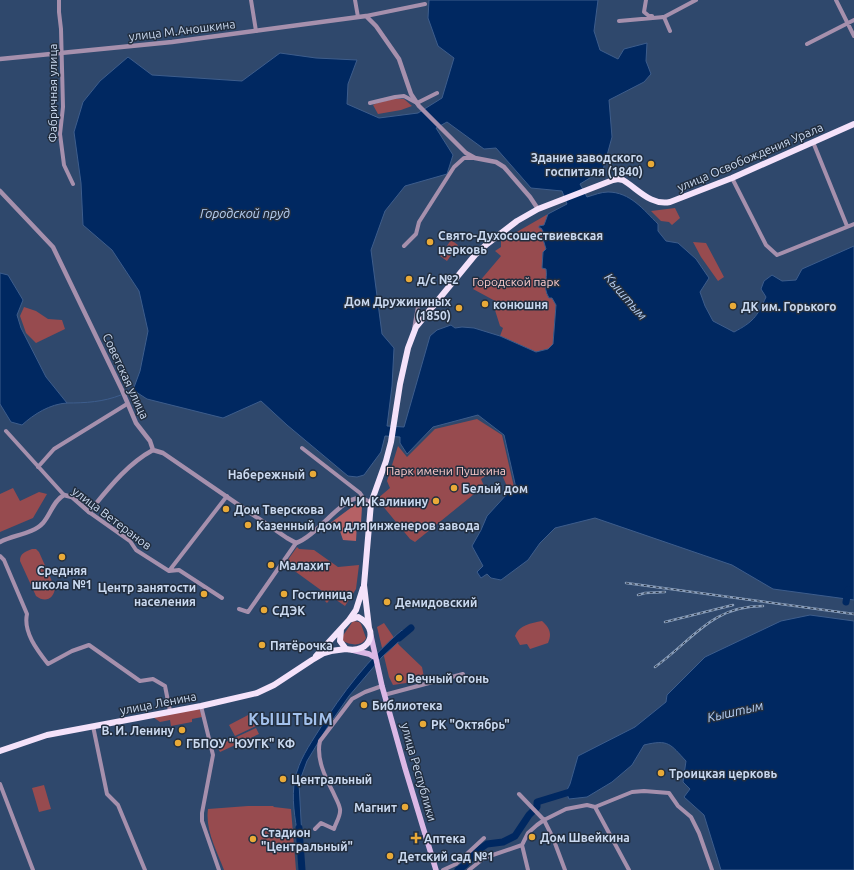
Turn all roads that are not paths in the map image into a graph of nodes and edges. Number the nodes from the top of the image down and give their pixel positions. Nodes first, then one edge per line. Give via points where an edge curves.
1 (59, 0) edge
2 (251, 0) edge
3 (355, 0) edge
4 (646, 0) edge
5 (696, 0) edge
6 (836, 0) edge
7 (424, 4) dead end
8 (366, 16) junction
9 (358, 17) junction
10 (664, 17) junction
11 (619, 20) dead end
12 (854, 20) edge
13 (848, 22) junction
14 (256, 31) junction
15 (670, 31) dead end
16 (854, 36) edge
17 (807, 44) dead end
18 (61, 54) junction
19 (0, 59) edge
20 (437, 93) dead end
21 (370, 103) dead end
22 (417, 103) junction
23 (854, 124) edge
24 (813, 142) junction
25 (475, 158) junction
26 (732, 178) junction
27 (73, 184) dead end
28 (0, 191) edge
29 (538, 209) junction
30 (854, 224) edge
31 (847, 226) junction
32 (404, 246) dead end
33 (418, 306) dead end
34 (414, 331) junction
35 (127, 404) junction
36 (6, 431) dead end
37 (302, 448) dead end
38 (153, 450) junction
39 (38, 467) junction
40 (64, 495) junction
41 (227, 496) junction
42 (364, 499) junction
43 (371, 503) junction
44 (89, 512) junction
45 (0, 542) edge
46 (296, 543) junction
47 (0, 556) edge
48 (169, 571) junction
49 (364, 585) junction
50 (222, 598) dead end
51 (239, 610) dead end
52 (348, 620) junction
53 (369, 628) junction
54 (341, 629) junction
55 (371, 636) junction
56 (348, 650) junction
57 (374, 657) junction
58 (312, 660) junction
59 (463, 674) dead end
60 (382, 686) junction
61 (384, 695) junction
62 (201, 706) junction
63 (170, 711) junction
64 (92, 726) junction
65 (0, 751) edge
66 (0, 784) edge
67 (519, 794) dead end
68 (596, 807) junction
69 (544, 820) junction
70 (315, 829) dead end
71 (484, 838) dead end
72 (522, 846) junction
73 (33, 870) edge
74 (144, 870) edge
75 (219, 870) edge
76 (436, 870) edge
77 (443, 870) edge
78 (469, 870) edge
79 (528, 870) edge
80 (565, 870) edge
81 (629, 870) edge
82 (712, 870) edge

1 - 18 street, Фабричная улица
2 - 14 street
3 - 9 street
4 - 10 street via 644,12 649,16
5 - 10 street
6 - 13 street
7 - 8 street, улица М.Аношкина
8 - 9 street, улица М.Аношкина
8 - 22 street via 399,59 411,94
9 - 14 street, улица М.Аношкина
10 - 11 street
10 - 15 street
12 - 13 street
13 - 16 street
13 - 17 street
14 - 18 street, улица М.Аношкина
18 - 19 street, улица М.Аношкина
18 - 27 street, Фабричная улица via 63,108 60,134 64,165
20 - 22 street
21 - 22 street via 404,96
22 - 25 street via 466,153
23 - 24 main road, улица Освобождения Урала
24 - 26 main road, улица Освобождения Урала
24 - 31 street
25 - 29 street via 490,160 504,167
25 - 32 street via 464,158 454,167 419,222 416,234
26 - 29 main road, улица Освобождения Урала via 666,203 651,200 621,179 613,180
26 - 31 street via 766,245 777,255
28 - 35 street, Советская улица via 54,247
29 - 34 main road via 517,221 481,249
30 - 31 street
33 - 34 street
34 - 43 main road via 408,348 391,442
35 - 38 street, Советская улица
35 - 39 street via 54,449
36 - 39 street, улица Ветеранов
37 - 42 street via 360,493
38 - 41 street via 163,453
38 - 44 street via 143,455 114,482
39 - 40 street, улица Ветеранов
40 - 44 street, улица Ветеранов via 72,497
40 - 45 street via 56,502 43,522 33,530
41 - 46 street
41 - 48 street
42 - 43 street
42 - 46 street via 355,499 346,504
43 - 49 main road
44 - 48 street, улица Ветеранов via 130,541 136,550
46 - 51 street via 248,612
47 - 63 street via 27,614 27,630 48,664 88,645 140,681 153,679 165,686
48 - 50 street, улица Ветеранов via 179,570
49 - 52 main road via 356,610
49 - 53 main road
52 - 53 main road via 358,617
52 - 54 main road
53 - 55 main road
54 - 56 main road via 340,641
54 - 58 main road
55 - 56 main road via 367,646
55 - 57 main road, улица Республики
56 - 57 main road
56 - 58 main road via 331,651
57 - 60 main road, улица Республики
58 - 62 main road, улица Ленина via 258,693
59 - 61 street
60 - 61 main road, улица Республики
60 - 70 street via 352,699 320,741 318,748 321,763 340,809 334,829 321,823
61 - 76 main road, улица Республики
62 - 63 main road, улица Ленина
62 - 75 street via 213,755 202,821
63 - 64 main road, улица Ленина
64 - 65 main road, улица Ленина via 47,735
64 - 74 street via 107,794 118,805
66 - 73 street
67 - 69 street
68 - 69 street via 586,805 566,809
68 - 81 street
68 - 82 street via 632,792 669,793 678,806 691,817
69 - 72 street via 528,833
69 - 80 street
71 - 77 street via 456,864
72 - 78 street via 484,858
72 - 79 street

